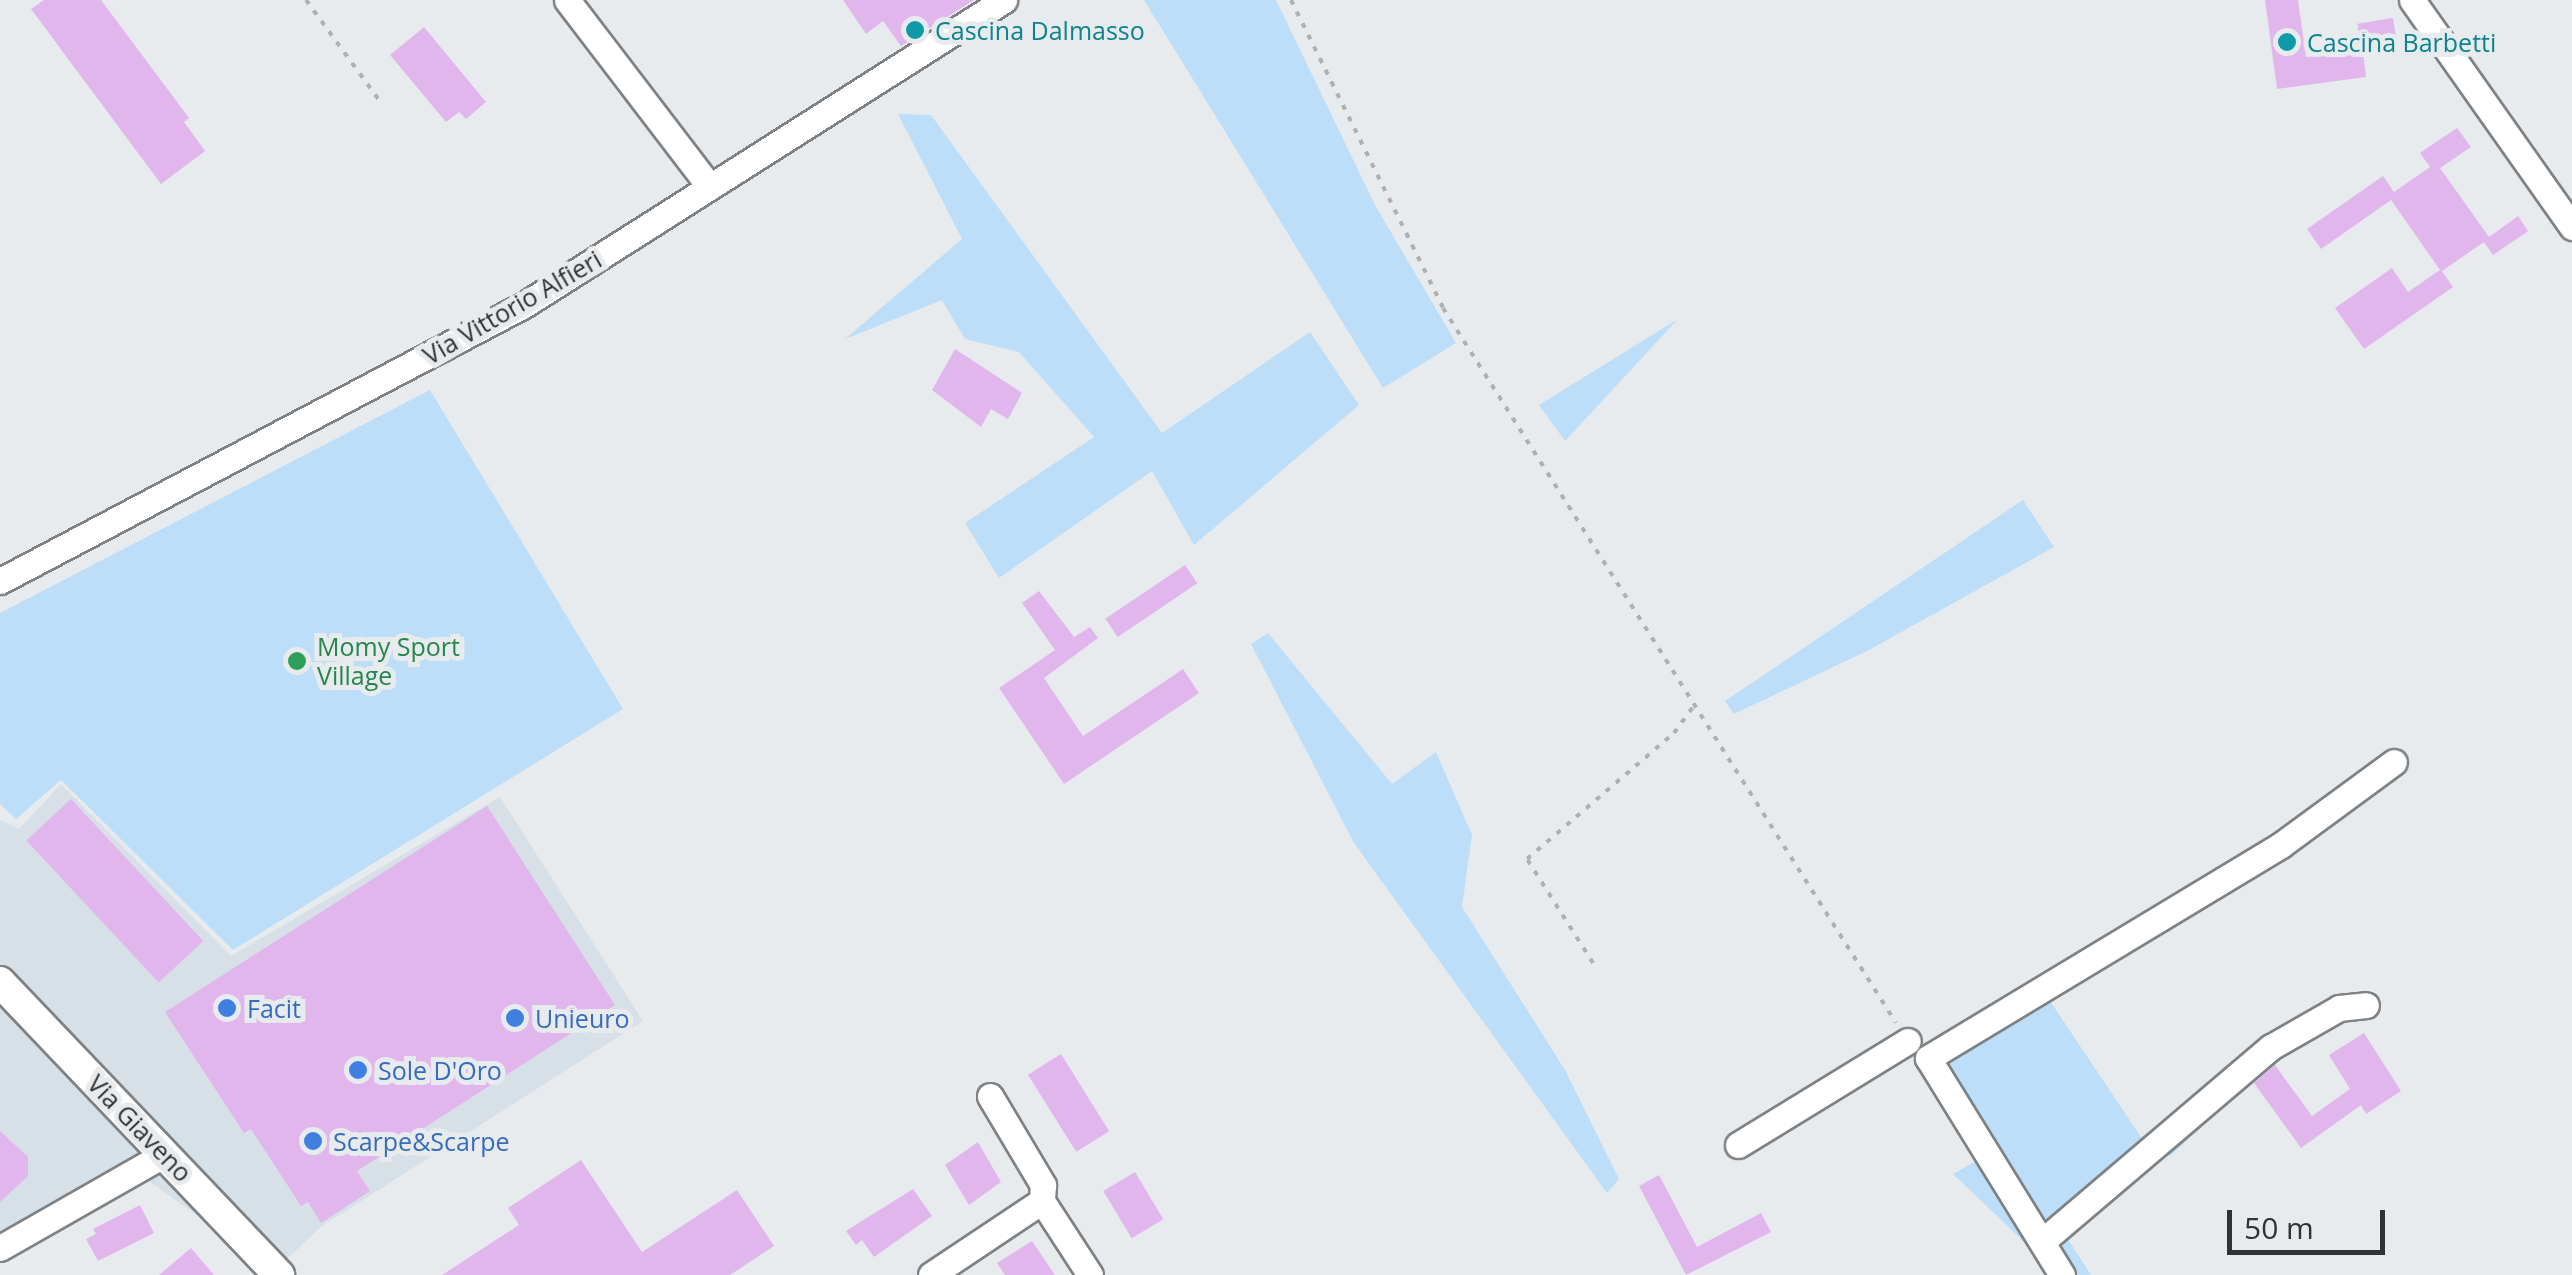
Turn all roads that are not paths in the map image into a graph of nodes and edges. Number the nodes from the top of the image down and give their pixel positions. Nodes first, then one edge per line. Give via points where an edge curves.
1 (567, 0) edge
2 (1004, 0) edge
3 (2412, 0) edge
4 (710, 187) junction
5 (2572, 227) edge
6 (0, 581) edge
7 (2394, 762) dead end
8 (0, 982) edge
9 (2366, 1005) dead end
10 (1908, 1041) road end
11 (990, 1096) dead end
12 (1738, 1145) dead end
13 (165, 1154) junction
14 (1042, 1201) junction
15 (2044, 1240) junction
16 (0, 1248) edge
17 (280, 1275) edge
18 (931, 1275) edge
19 (1090, 1275) edge
20 (2062, 1275) edge

1 - 4 street
2 - 4 street, Via Vittorio Alfieri
3 - 5 street
4 - 6 street, Via Vittorio Alfieri via 524,305
7 - 15 street via 2281,846 1928,1058
8 - 13 main road, Via Giaveno
9 - 15 street via 2339,1008 2271,1047
10 - 12 street
11 - 14 street via 1043,1185
13 - 16 street
13 - 17 main road, Via Giaveno
14 - 18 street
14 - 19 street
15 - 20 street

